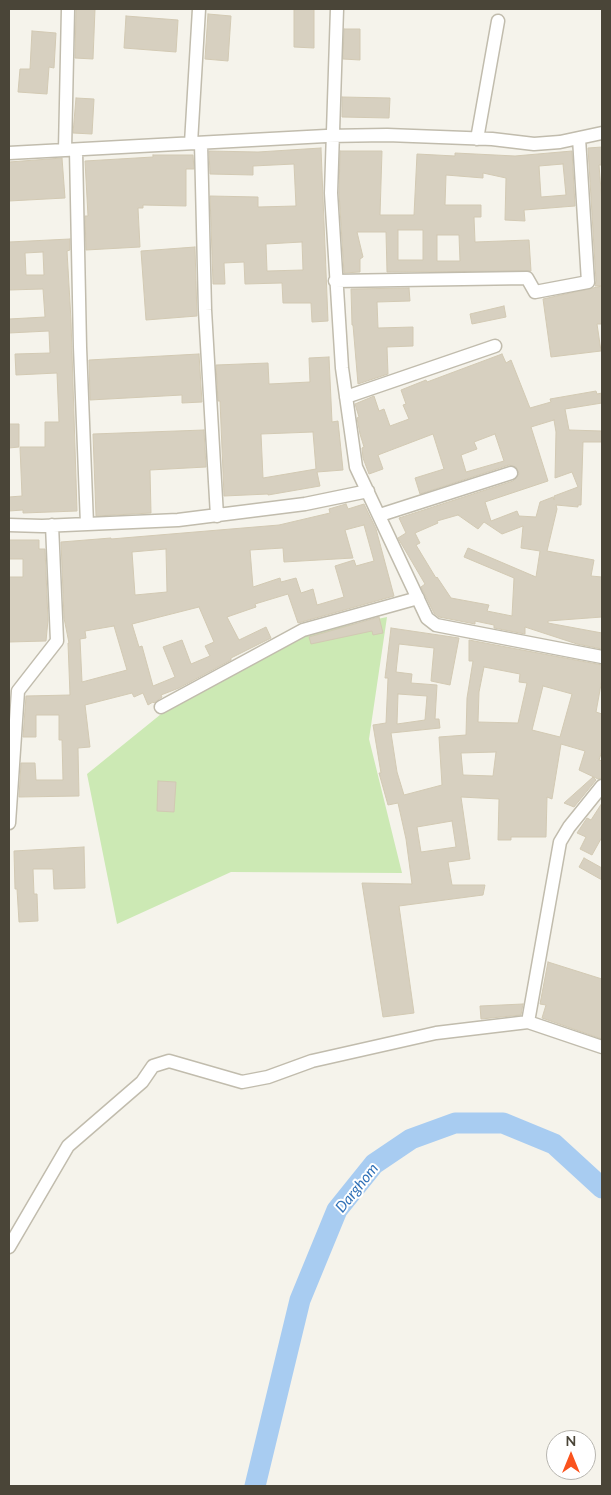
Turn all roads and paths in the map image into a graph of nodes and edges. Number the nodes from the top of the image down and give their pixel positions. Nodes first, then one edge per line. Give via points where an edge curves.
1 (68, 9) edge
2 (199, 9) edge
3 (337, 9) edge
4 (498, 21) dead end
5 (602, 133) edge
6 (332, 136) junction
7 (578, 138) junction
8 (477, 139) junction
9 (196, 143) junction
10 (70, 150) junction
11 (9, 153) edge
12 (336, 281) junction
13 (495, 346) dead end
14 (346, 397) junction
15 (511, 473) dead end
16 (368, 491) junction
17 (380, 515) junction
18 (217, 516) junction
19 (88, 524) junction
20 (9, 525) edge
21 (52, 525) junction
22 (418, 598) junction
23 (602, 657) edge
24 (161, 708) dead end
25 (602, 786) edge
26 (9, 822) edge
27 (528, 1022) junction
28 (602, 1047) edge
29 (9, 1247) edge

1 - 10 street
2 - 9 street
3 - 6 street
4 - 8 street
5 - 7 street
6 - 8 street
6 - 9 street
6 - 12 street via 330,193
7 - 8 street via 534,144
7 - 12 street via 588,282 535,292 527,278
9 - 10 street
9 - 18 street
10 - 11 street
10 - 19 street
12 - 14 street
13 - 14 street
14 - 16 street via 356,467
15 - 17 street
16 - 17 street
16 - 18 street via 306,504
17 - 22 street
18 - 19 street
19 - 21 street
20 - 21 street
21 - 26 street via 58,641 18,691
22 - 23 street via 427,618 436,625
22 - 24 street via 302,630
25 - 27 street via 560,842
27 - 28 street
27 - 29 street via 436,1033 242,1082 169,1062 153,1066 142,1082 68,1146

